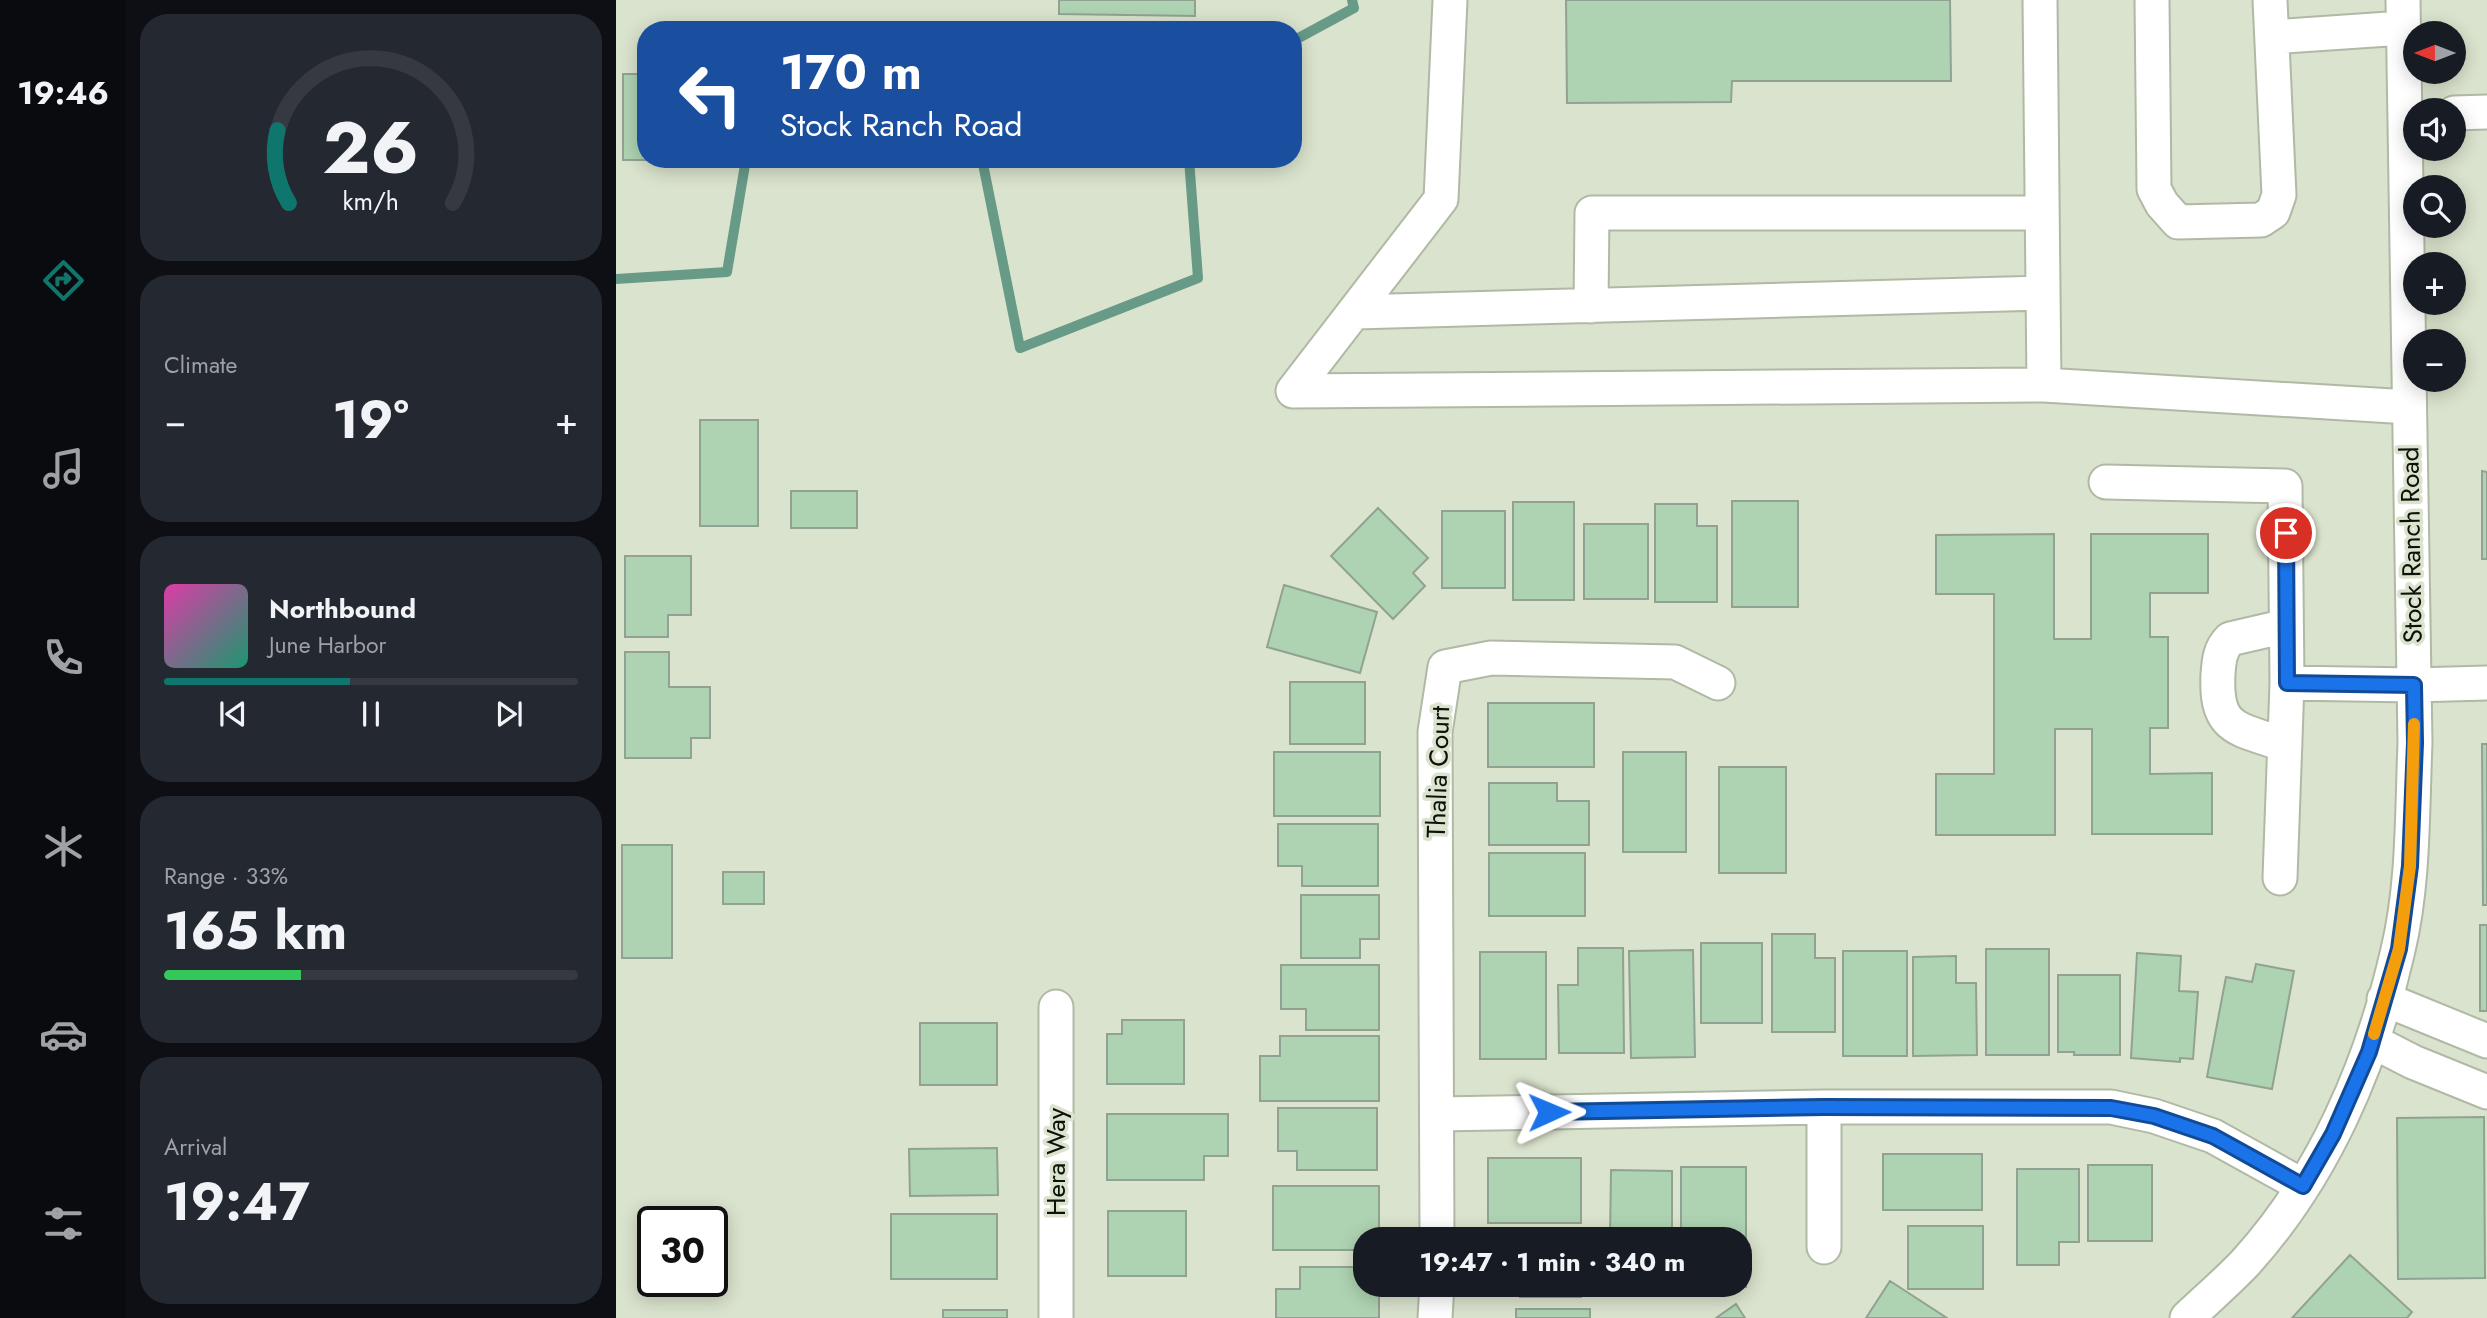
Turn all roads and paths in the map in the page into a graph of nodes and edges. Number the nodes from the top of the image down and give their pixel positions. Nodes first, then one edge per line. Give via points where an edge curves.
1 (1450, 0) edge
2 (2040, 0) edge
3 (2152, 0) edge
4 (2270, 0) edge
5 (2403, 14) edge
6 (2272, 37) junction
7 (2409, 98) edge
8 (2487, 112) edge
9 (2466, 113) edge
10 (2410, 161) edge
11 (2042, 214) junction
12 (2043, 293) junction
13 (1591, 306) junction
14 (1355, 312) junction
15 (2044, 385) junction
16 (2409, 407) junction
17 (2106, 482) dead end
18 (2286, 626) junction
19 (1718, 683) dead end
20 (2287, 683) junction
21 (2487, 683) edge
22 (2414, 685) junction
23 (2285, 745) junction
24 (2280, 878) dead end
25 (2384, 999) junction
26 (1056, 1007) dead end
27 (2372, 1041) junction
28 (2487, 1041) edge
29 (2487, 1092) edge
30 (1824, 1107) junction
31 (1437, 1114) junction
32 (2303, 1186) junction
33 (1437, 1227) edge
34 (1824, 1247) dead end
35 (1436, 1297) edge
36 (1056, 1318) edge
37 (1435, 1318) edge
38 (2187, 1318) edge

1 - 14 street via 1441,199
2 - 11 street
3 - 6 street via 2154,189 2178,222 2261,220 2273,212 2279,195
4 - 6 street
5 - 6 street
5 - 7 street, Stock Ranch Road
8 - 9 street
10 - 16 street, Stock Ranch Road
11 - 12 street
11 - 13 street via 1592,213
12 - 13 street
12 - 15 street
13 - 14 street
14 - 15 street via 1293,391
15 - 16 street
16 - 22 street, Stock Ranch Road
17 - 18 street via 2285,486
18 - 20 street
18 - 23 street via 2230,639 2220,654 2218,682 2220,709 2229,723
19 - 31 street, Thalia Court via 1675,662 1491,658 1445,667 1435,732
20 - 22 street
20 - 23 street
21 - 22 street
22 - 25 street, Stock Ranch Road via 2410,866 2399,949
23 - 24 street
25 - 27 street, Stock Ranch Road
25 - 28 street
26 - 36 street, Hera Way
27 - 29 street
27 - 32 street, Stock Ranch Road via 2333,1134
30 - 31 street
30 - 32 street via 2111,1108 2154,1116 2213,1136
30 - 34 street
31 - 33 street
32 - 38 street, Stock Ranch Road via 2245,1263
35 - 37 street

